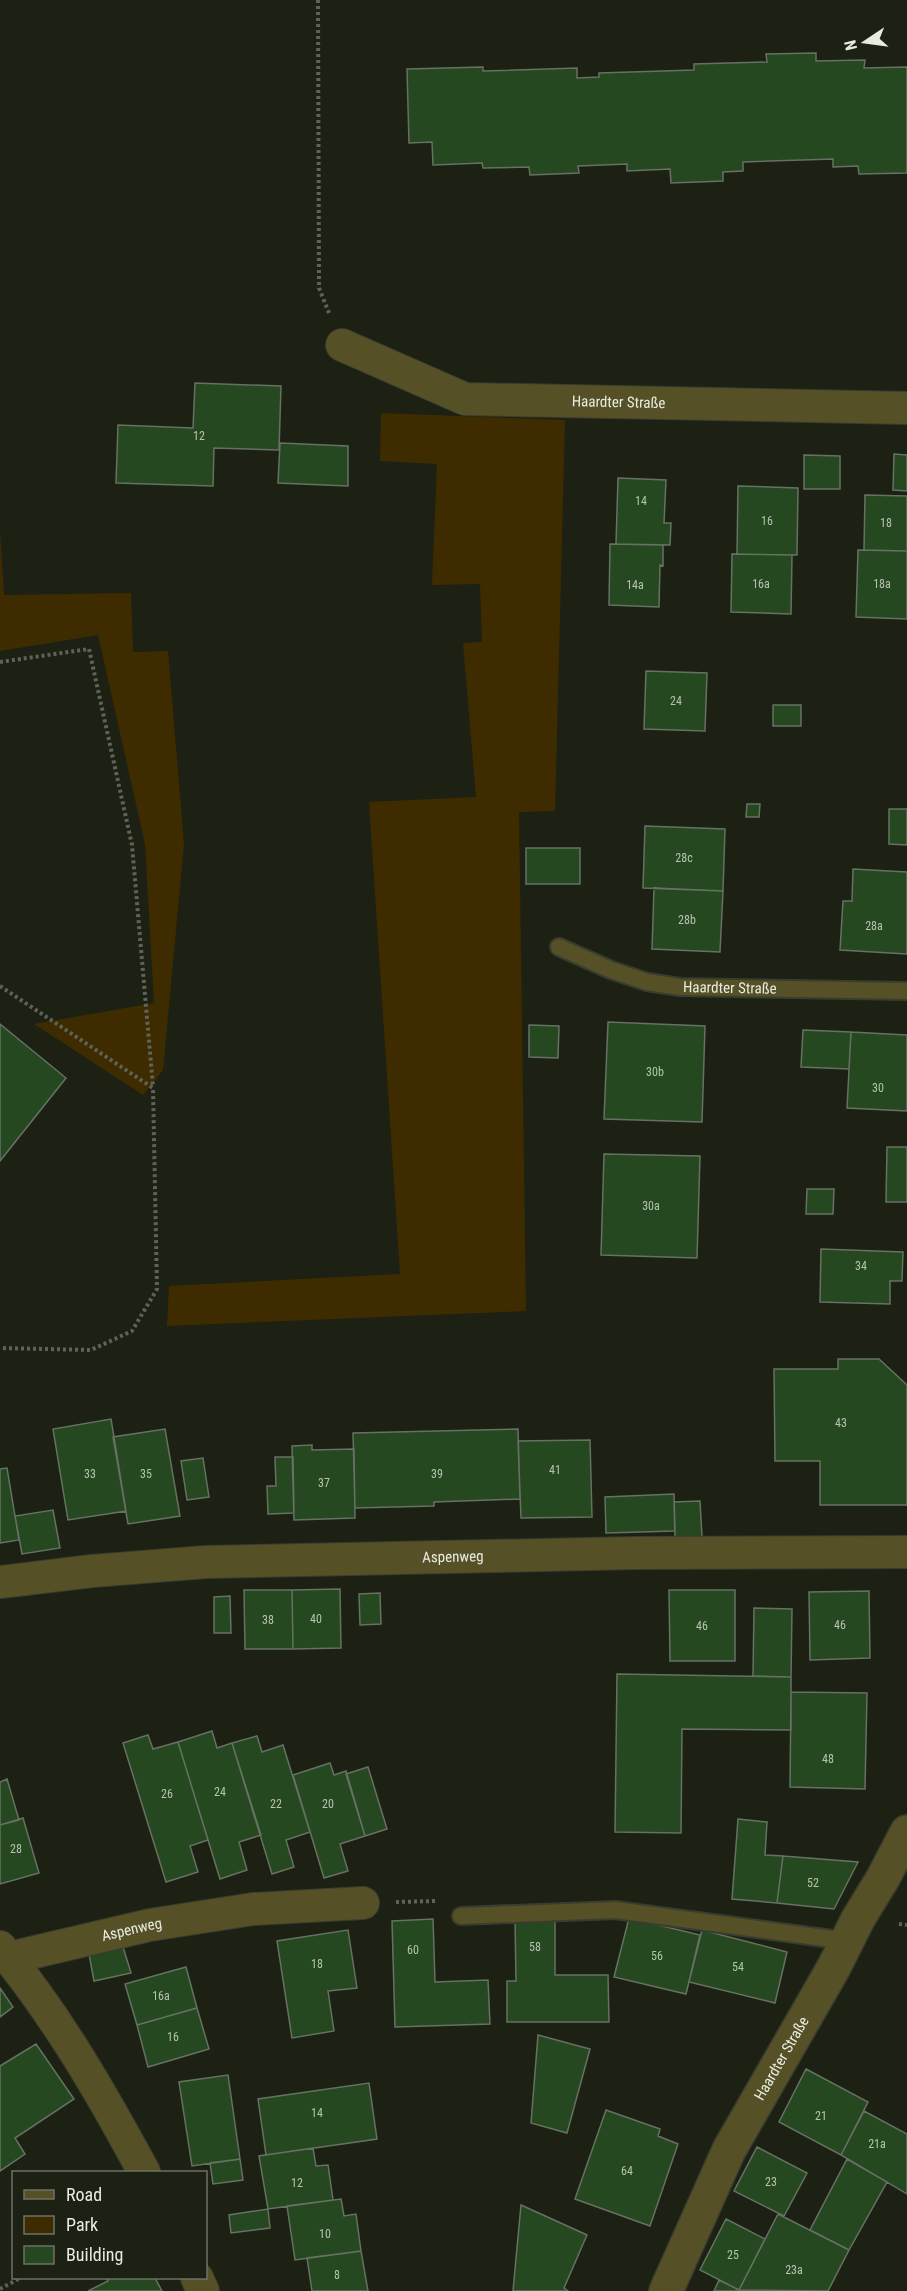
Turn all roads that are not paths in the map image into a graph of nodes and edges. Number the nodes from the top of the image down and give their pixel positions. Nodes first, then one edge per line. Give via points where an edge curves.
1 (342, 345) road end
2 (907, 408) edge
3 (559, 947) dead end
4 (907, 991) edge
5 (907, 1552) edge
6 (0, 1582) edge
7 (907, 1832) edge
8 (363, 1903) dead end
9 (461, 1916) dead end
10 (847, 1941) junction
11 (5, 1952) edge
12 (143, 2171) edge
13 (666, 2291) edge

1 - 2 street, Haardter Straße via 465,399
3 - 4 lane, Haardter Straße via 647,982 680,987
5 - 6 street, Aspenweg via 206,1562
7 - 10 street, Haardter Straße
8 - 11 street, Aspenweg via 253,1909
9 - 10 lane via 615,1910
10 - 13 street, Haardter Straße via 729,2150
11 - 12 street, Aspenweg via 87,2070

